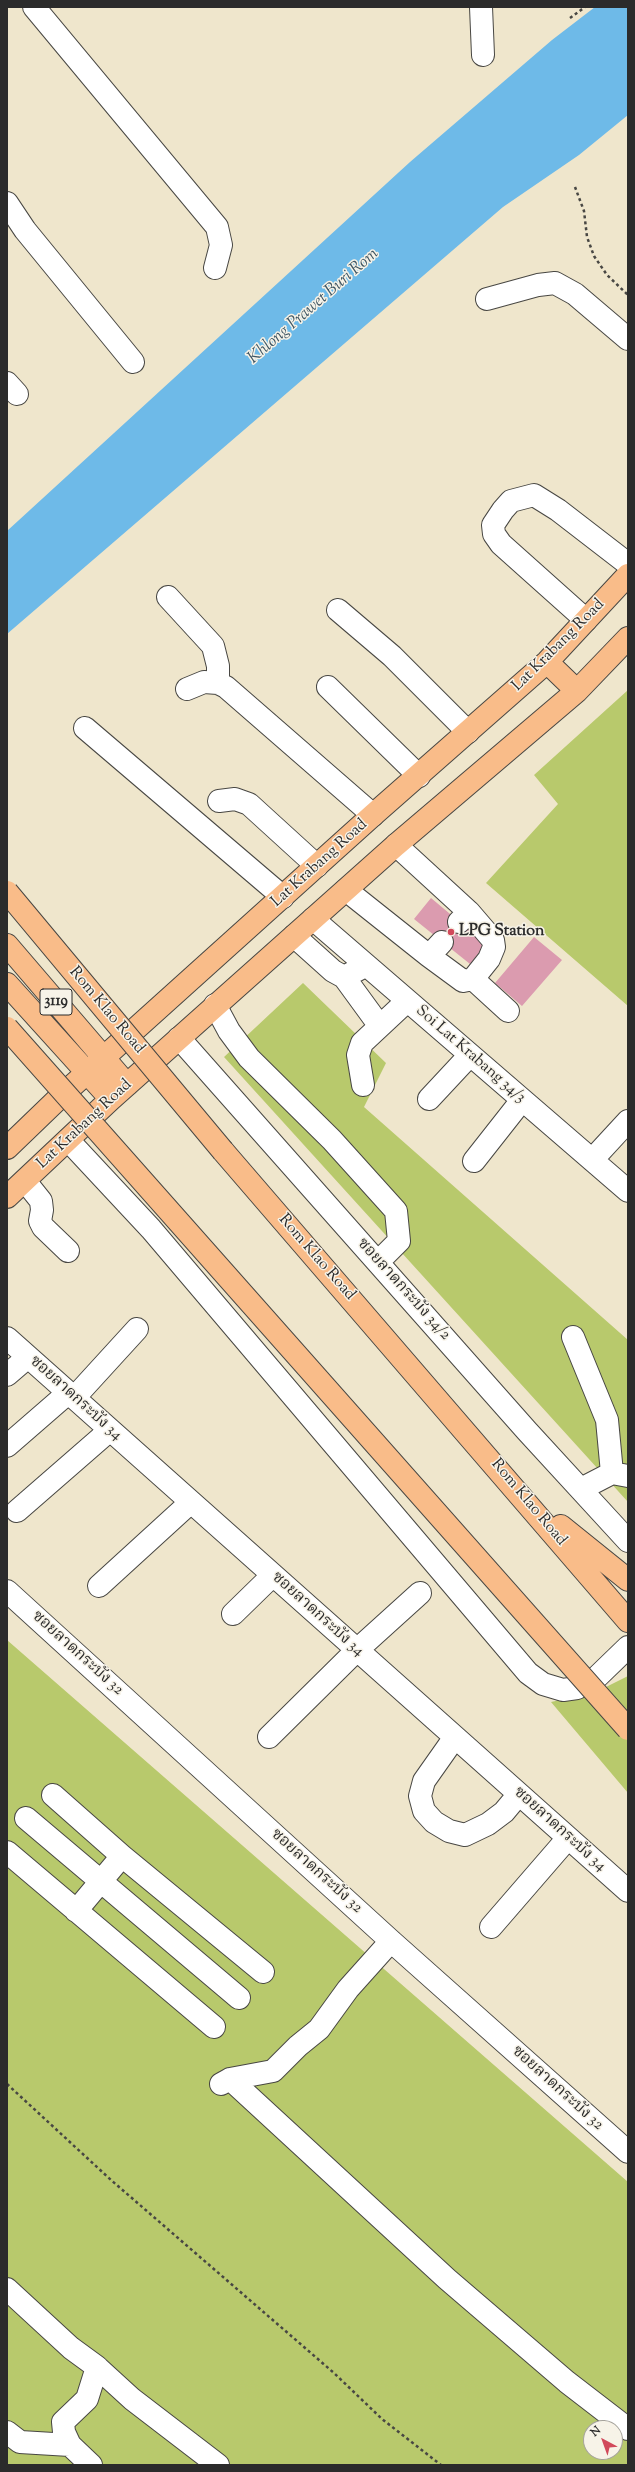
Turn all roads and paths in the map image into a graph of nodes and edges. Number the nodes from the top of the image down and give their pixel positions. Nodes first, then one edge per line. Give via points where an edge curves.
1 (34, 7) edge
2 (481, 7) edge
3 (585, 7) edge
4 (570, 18) dead end
5 (483, 55) dead end
6 (575, 187) dead end
7 (7, 203) edge
8 (215, 268) dead end
9 (628, 295) edge
10 (488, 299) dead end
11 (628, 339) edge
12 (133, 362) dead end
13 (628, 564) edge
14 (628, 575) edge
15 (168, 597) dead end
16 (338, 610) dead end
17 (586, 620) junction
18 (628, 638) edge
19 (547, 662) junction
20 (218, 683) junction
21 (328, 687) dead end
22 (188, 689) dead end
23 (577, 691) junction
24 (85, 728) dead end
25 (468, 732) junction
26 (419, 776) junction
27 (219, 801) dead end
28 (374, 815) junction
29 (396, 845) junction
30 (317, 866) junction
31 (346, 890) junction
32 (7, 892) edge
33 (284, 897) junction
34 (313, 919) junction
35 (294, 936) junction
36 (7, 945) edge
37 (366, 966) junction
38 (344, 977) junction
39 (473, 979) junction
40 (7, 984) edge
41 (407, 1002) junction
42 (215, 1006) junction
43 (508, 1011) dead end
44 (379, 1025) junction
45 (7, 1028) edge
46 (179, 1038) junction
47 (470, 1055) junction
48 (105, 1059) junction
49 (86, 1074) junction
50 (363, 1085) dead end
51 (119, 1092) junction
52 (429, 1099) dead end
53 (522, 1100) junction
54 (628, 1121) edge
55 (68, 1140) junction
56 (7, 1148) edge
57 (592, 1160) junction
58 (474, 1161) dead end
59 (25, 1181) junction
60 (628, 1191) edge
61 (7, 1197) edge
62 (68, 1251) dead end
63 (378, 1262) junction
64 (137, 1328) dead end
65 (573, 1337) dead end
66 (7, 1338) edge
67 (28, 1357) junction
68 (7, 1375) edge
69 (71, 1396) junction
70 (110, 1430) junction
71 (7, 1446) edge
72 (620, 1475) edge
73 (581, 1489) junction
74 (520, 1493) junction
75 (191, 1502) junction
76 (17, 1510) dead end
77 (628, 1541) edge
78 (273, 1575) junction
79 (628, 1580) edge
80 (99, 1586) dead end
81 (7, 1590) edge
82 (420, 1593) dead end
83 (233, 1614) dead end
84 (628, 1621) edge
85 (628, 1647) edge
86 (357, 1650) junction
87 (628, 1729) edge
88 (269, 1737) dead end
89 (455, 1737) junction
90 (519, 1794) junction
91 (53, 1795) dead end
92 (26, 1818) dead end
93 (568, 1838) junction
94 (7, 1852) edge
95 (122, 1856) junction
96 (102, 1880) junction
97 (628, 1891) edge
98 (76, 1911) junction
99 (491, 1927) dead end
100 (391, 1941) junction
101 (263, 1972) dead end
102 (239, 1998) dead end
103 (214, 2027) dead end
104 (7, 2084) edge
105 (628, 2152) edge
106 (7, 2289) edge
107 (97, 2367) junction
108 (628, 2429) edge
109 (7, 2432) edge
110 (70, 2445) junction
111 (92, 2465) edge
112 (218, 2465) edge
113 (441, 2465) edge

1 - 8 street via 217,227 220,245
2 - 5 street
3 - 4 path
6 - 9 path via 584,211 587,237 594,256 607,275
7 - 12 street via 25,230
10 - 11 street via 538,285 555,283 575,294
13 - 17 street via 558,510 534,495 511,501 503,510 493,525 494,534 501,544
14 - 17 main road, Lat Krabang Road
15 - 20 street via 213,646 218,666
16 - 25 street via 392,656
17 - 19 main road, Lat Krabang Road
18 - 23 main road, Lat Krabang Road
19 - 23 main road
19 - 25 main road, Lat Krabang Road
20 - 22 street via 204,682
20 - 28 street
21 - 26 street
23 - 29 main road, Lat Krabang Road
24 - 33 street
25 - 26 main road, Lat Krabang Road
26 - 28 main road, Lat Krabang Road
27 - 30 street via 235,799 249,804
28 - 30 main road, Lat Krabang Road
29 - 31 main road, Lat Krabang Road
29 - 39 street via 464,917 493,940 494,948 489,959
30 - 33 main road, Lat Krabang Road
31 - 34 main road, Lat Krabang Road
31 - 39 street via 436,949 463,981
32 - 74 main road, Rom Klao Road, bridge via 223,1151
33 - 48 main road, Lat Krabang Road
34 - 35 main road, Lat Krabang Road
34 - 37 street, Soi Lat Krabang 34/3
35 - 38 street via 333,971
35 - 42 main road, Lat Krabang Road
36 - 48 main road, Rom Klao Road / 3119
37 - 38 street
37 - 41 street, Soi Lat Krabang 34/3
38 - 44 street
39 - 43 street
40 - 49 main road, 3119
41 - 44 street
41 - 47 street, Soi Lat Krabang 34/3
42 - 46 main road, Lat Krabang Road
42 - 63 street via 249,1058 332,1140 396,1211 399,1241
44 - 50 street via 362,1043 358,1056
45 - 87 main road, bridge
46 - 51 main road, Lat Krabang Road
46 - 63 street, ซอยลาดกระบัง 34/2
47 - 52 street
47 - 53 street, Soi Lat Krabang 34/3
48 - 49 main road, Lat Krabang Road
48 - 51 main road, Rom Klao Road
49 - 51 main road
49 - 56 main road, Lat Krabang Road
51 - 55 main road, Lat Krabang Road
53 - 57 street, Soi Lat Krabang 34/3
53 - 58 street
54 - 57 street
55 - 59 main road, Lat Krabang Road
55 - 85 street via 151,1229 528,1672 543,1684 563,1690 577,1688 597,1677
57 - 60 street, Soi Lat Krabang 34/3
59 - 61 main road, Lat Krabang Road
59 - 62 street via 41,1201 40,1221 43,1227
63 - 73 street, ซอยลาดกระบัง 34/2
64 - 69 street
65 - 72 street via 607,1420
66 - 67 street, ซอยลาดกระบัง 34
67 - 68 street
67 - 69 street, ซอยลาดกระบัง 34
69 - 70 street, ซอยลาดกระบัง 34
69 - 71 street
70 - 75 street, ซอยลาดกระบัง 34
70 - 76 street
72 - 73 street
73 - 77 street, ซอยลาดกระบัง 34/2
74 - 79 main road
74 - 84 main road, Rom Klao Road
75 - 78 street, ซอยลาดกระบัง 34
75 - 80 street
78 - 83 street
78 - 86 street, ซอยลาดกระบัง 34
81 - 100 street, ซอยลาดกระบัง 32
82 - 86 street
86 - 88 street
86 - 89 street, ซอยลาดกระบัง 34
89 - 90 street, ซอยลาดกระบัง 34
89 - 90 street via 424,1781 420,1796 424,1811 434,1822 449,1831 465,1835 488,1824 504,1812
90 - 93 street, ซอยลาดกระบัง 34
91 - 95 street
92 - 96 street
93 - 97 street, ซอยลาดกระบัง 34
93 - 99 street
94 - 98 street
95 - 96 street
95 - 101 street
96 - 98 street
96 - 102 street
98 - 103 street
100 - 105 street, ซอยลาดกระบัง 32
100 - 108 street via 348,1989 319,2029 273,2071 225,2082 447,2279 567,2382
104 - 113 path via 111,2180 334,2374 382,2419
106 - 107 street via 71,2348
107 - 110 street via 87,2399 63,2422
107 - 112 street via 132,2399
109 - 110 street via 20,2442
110 - 111 street

